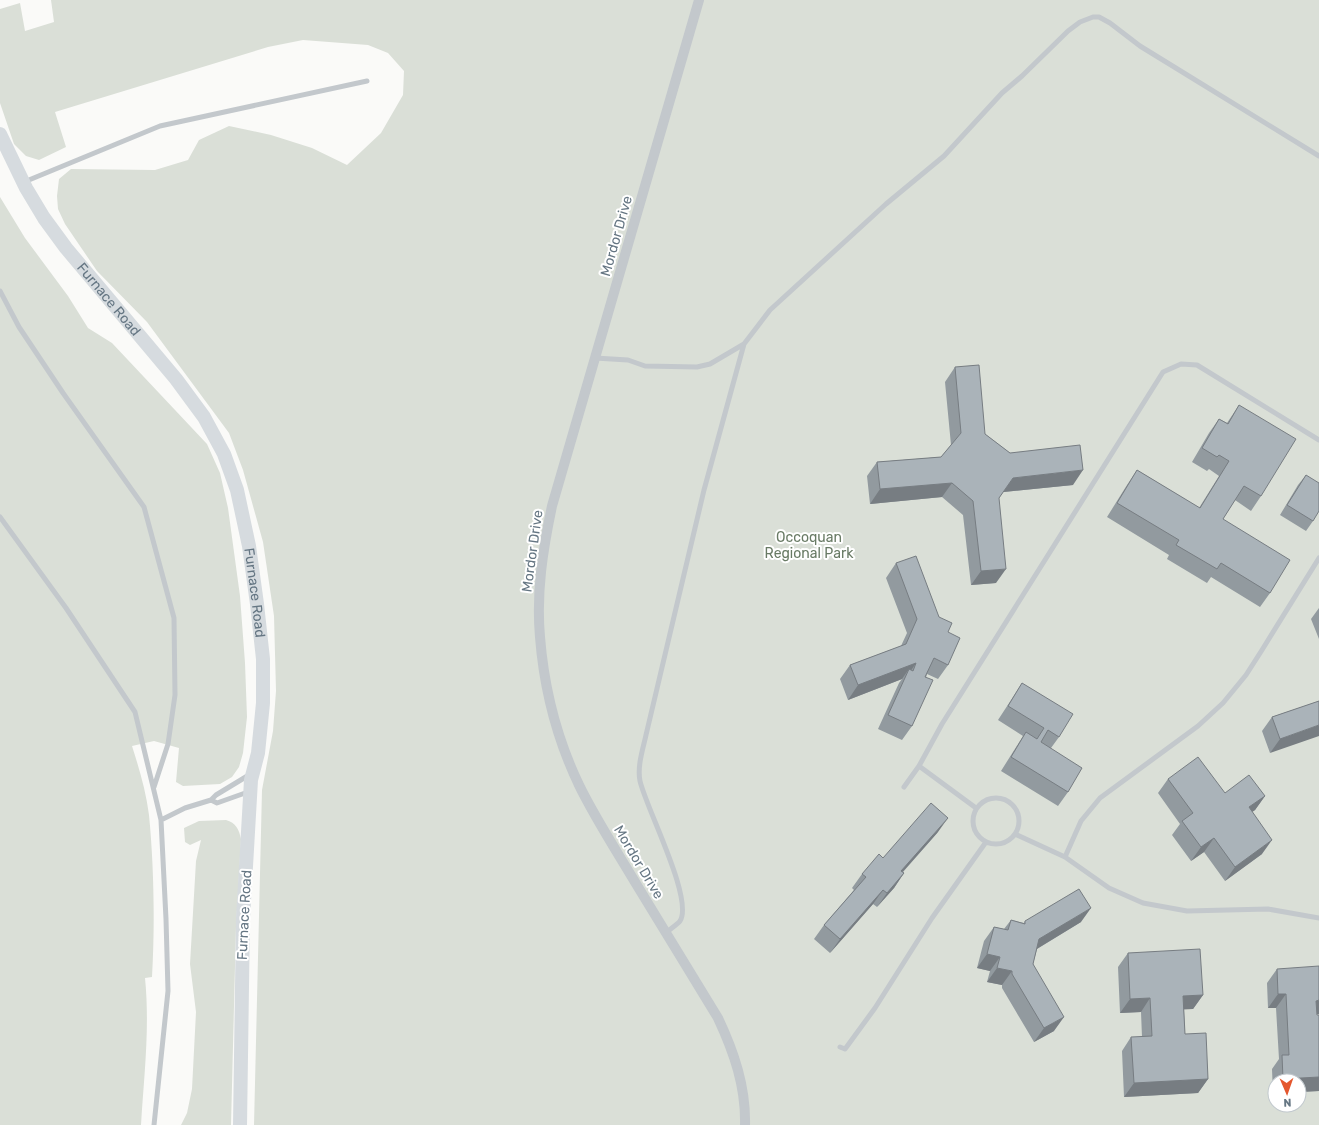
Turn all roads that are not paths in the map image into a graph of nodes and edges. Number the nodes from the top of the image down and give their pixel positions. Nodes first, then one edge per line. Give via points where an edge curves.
1 (699, 0) edge
2 (367, 81) dead end
3 (0, 134) edge
4 (1319, 156) edge
5 (23, 183) junction
6 (0, 291) edge
7 (744, 344) junction
8 (595, 358) junction
9 (1319, 440) edge
10 (0, 517) edge
11 (1319, 558) edge
12 (919, 766) junction
13 (253, 772) junction
14 (904, 787) dead end
15 (153, 788) junction
16 (251, 792) junction
17 (211, 800) junction
18 (976, 808) junction
19 (161, 820) junction
20 (1015, 834) junction
21 (986, 842) junction
22 (1065, 857) junction
23 (1319, 918) edge
24 (666, 933) junction
25 (840, 1048) dead end
26 (154, 1125) edge
27 (240, 1125) edge
28 (745, 1125) edge

1 - 8 street, Mordor Drive
2 - 5 lane via 160,126
3 - 5 main road, Furnace Road
4 - 7 lane via 1140,46 1110,23 1099,17 1086,19 1068,31 1002,93 944,156 886,204 770,310
5 - 13 main road, Furnace Road via 66,248 176,379 204,417 230,468 249,546 262,659 263,703 258,753
6 - 15 lane via 19,327 63,393 144,506 174,618 175,695 168,744
7 - 8 lane via 710,364 697,367 644,366 628,360
7 - 24 lane via 704,490 640,768 641,784 669,857 683,908 680,921
8 - 24 street, Mordor Drive via 552,506 543,551 539,609 543,664 556,726 579,786
9 - 12 lane via 1197,365 1181,364 1164,372 946,717
10 - 15 lane via 66,608 135,712
11 - 22 lane via 1246,675 1223,703 1198,726 1100,798 1081,821
12 - 14 lane
12 - 18 lane
13 - 16 main road, Furnace Road
13 - 17 lane
15 - 19 lane
16 - 17 lane via 217,803
16 - 27 main road, Furnace Road via 244,918
17 - 19 lane via 185,808
18 - 20 lane via 988,799 1002,798 1009,802 1018,813 1019,828
18 - 21 lane via 973,816 975,831
19 - 26 lane via 168,991
20 - 21 lane via 1011,839 998,844
20 - 22 lane
21 - 25 lane via 932,918 875,1008 848,1045 844,1049
22 - 23 lane via 1109,888 1143,903 1187,911 1268,909
24 - 28 street, Mordor Drive via 718,1018 729,1041 738,1066

